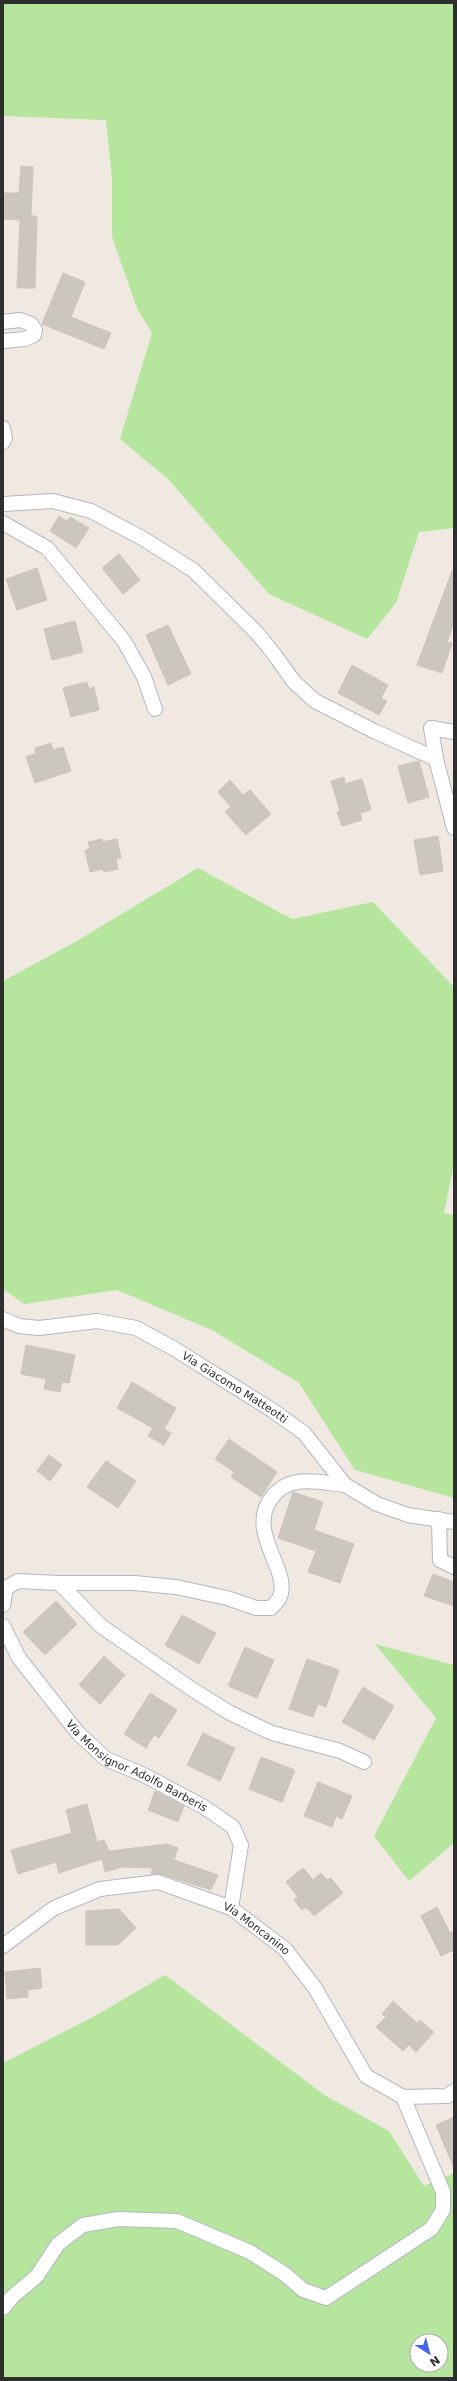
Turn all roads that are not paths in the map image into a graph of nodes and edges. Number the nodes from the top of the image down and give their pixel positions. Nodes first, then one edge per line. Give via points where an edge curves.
1 (3, 322) edge
2 (3, 341) edge
3 (3, 428) edge
4 (3, 442) edge
5 (3, 504) edge
6 (3, 522) edge
7 (155, 709) dead end
8 (454, 732) edge
9 (436, 759) junction
10 (454, 828) edge
11 (3, 1319) edge
12 (345, 1485) junction
13 (439, 1518) junction
14 (454, 1522) edge
15 (454, 1567) edge
16 (58, 1583) junction
17 (3, 1605) edge
18 (3, 1626) edge
19 (364, 1762) dead end
20 (231, 1908) junction
21 (3, 1946) edge
22 (454, 2091) edge
23 (403, 2097) junction
24 (3, 2308) edge

1 - 2 street via 20,320 32,324 35,330 34,335 25,339
3 - 4 street
5 - 9 street via 53,501 91,511 142,538 193,570 256,632 294,682 315,701
6 - 7 street via 46,548 124,641 144,677
8 - 9 street via 432,728
9 - 10 street
11 - 12 street, Via Giacomo Matteotti via 19,1326 40,1328 97,1321 136,1328 173,1348 304,1433
12 - 13 street, Via Giacomo Matteotti via 377,1504 408,1515
12 - 16 street via 304,1480 285,1484 274,1494 265,1508 263,1531 282,1585 279,1599 270,1608 256,1608 227,1598 176,1587 134,1583
13 - 14 street, Via Giacomo Matteotti
13 - 15 street via 440,1560
16 - 17 street via 18,1581 6,1588
16 - 19 street via 101,1626 230,1713 272,1733 340,1750
18 - 20 street, Via Monsignor Adolfo Barberis via 19,1658 78,1733 106,1759 144,1775 204,1807 233,1827 241,1845
20 - 21 street, Via Moncanino via 158,1882 100,1889 54,1908
20 - 23 street, Via Moncanino via 285,1949 315,1988 366,2076
22 - 23 street via 447,2096
23 - 24 street via 443,2192 443,2210 431,2229 326,2298 303,2290 286,2275 250,2252 177,2221 118,2219 83,2225 58,2244 37,2276

